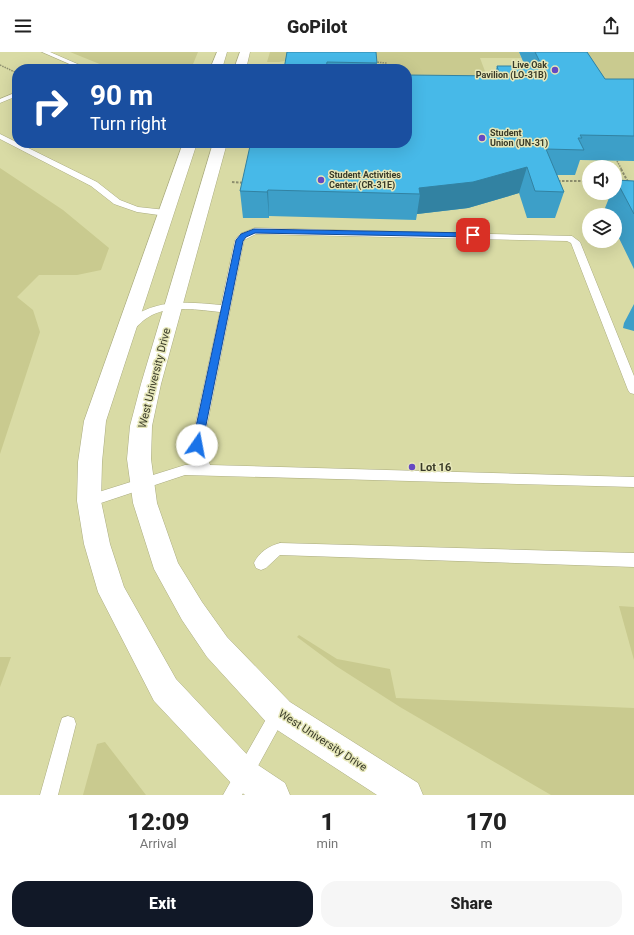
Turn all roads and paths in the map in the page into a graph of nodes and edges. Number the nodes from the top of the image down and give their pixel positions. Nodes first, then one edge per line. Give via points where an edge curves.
1 (45, 52) edge
2 (222, 52) edge
3 (245, 52) edge
4 (370, 62) edge
5 (73, 64) edge
6 (218, 64) edge
7 (241, 64) edge
8 (386, 64) edge
9 (0, 65) edge
10 (12, 71) edge
11 (12, 96) edge
12 (0, 101) edge
13 (0, 136) edge
14 (12, 142) edge
15 (23, 148) edge
16 (189, 148) edge
17 (217, 148) edge
18 (622, 172) edge
19 (553, 181) edge
20 (582, 181) edge
21 (232, 182) dead end
22 (622, 182) edge
23 (628, 182) junction
24 (634, 182) edge
25 (250, 183) edge
26 (184, 199) junction
27 (173, 307) junction
28 (225, 309) junction
29 (124, 333) junction
30 (634, 390) edge
31 (206, 471) junction
32 (634, 482) edge
33 (141, 484) junction
34 (89, 501) junction
35 (634, 560) edge
36 (261, 563) dead end
37 (279, 713) junction
38 (68, 724) dead end
39 (238, 784) edge
40 (49, 795) edge
41 (273, 795) edge
42 (406, 795) edge

1 - 5 lane
2 - 6 street
3 - 7 street
4 - 8 path
9 - 10 path
11 - 12 lane
13 - 14 lane
15 - 26 lane via 94,184 117,202 137,209
16 - 26 street, West University Drive
17 - 26 street, West University Drive
18 - 23 path
19 - 20 path
21 - 25 path
22 - 23 path
23 - 24 path
26 - 27 street, West University Drive
26 - 29 street, West University Drive
27 - 28 lane
27 - 29 lane via 148,312
27 - 33 street, West University Drive via 141,426
28 - 30 lane via 240,240 254,231 567,237 575,242
28 - 31 lane via 197,445
29 - 34 street, West University Drive via 95,421
31 - 32 lane
31 - 33 lane via 185,470
33 - 34 lane
33 - 37 street, West University Drive via 164,562 174,581 217,647
34 - 39 street, West University Drive via 97,544 112,592 137,641 165,690
35 - 36 lane via 280,549
37 - 39 lane
37 - 42 street, West University Drive
38 - 40 lane
39 - 41 street, West University Drive

